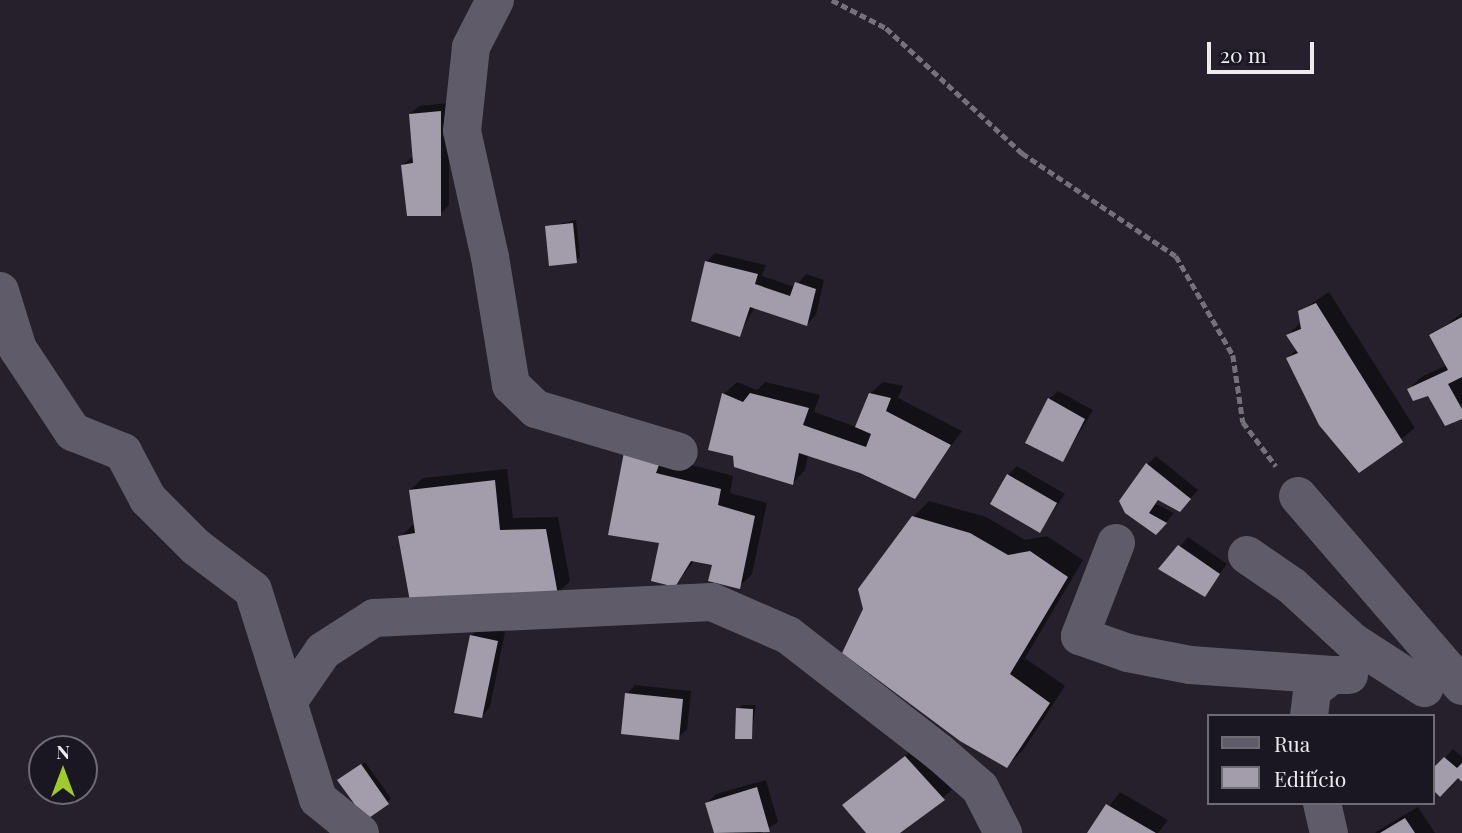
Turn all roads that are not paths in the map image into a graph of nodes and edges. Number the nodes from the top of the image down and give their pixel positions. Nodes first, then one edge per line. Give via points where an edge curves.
1 (495, 0) edge
2 (0, 291) edge
3 (678, 452) dead end
4 (1298, 496) road end
5 (1116, 543) dead end
6 (1247, 555) dead end
7 (1332, 675) junction
8 (1462, 686) edge
9 (1424, 688) junction
10 (288, 702) junction
11 (1462, 713) edge
12 (1309, 714) edge
13 (1322, 805) edge
14 (360, 833) edge
15 (1003, 833) edge
16 (1329, 833) edge

1 - 3 street via 471,47 462,131 490,257 511,385 536,409
2 - 10 street via 18,349 73,432 123,452 148,499 196,547 253,590
4 - 8 street
5 - 7 street via 1080,636 1128,653 1190,665
6 - 9 street via 1292,586 1353,642
7 - 9 street via 1390,675
7 - 12 street via 1312,690
9 - 11 street
10 - 14 street via 318,799
10 - 15 street via 323,651 374,618 712,602 788,635 940,753 980,788
13 - 16 street

